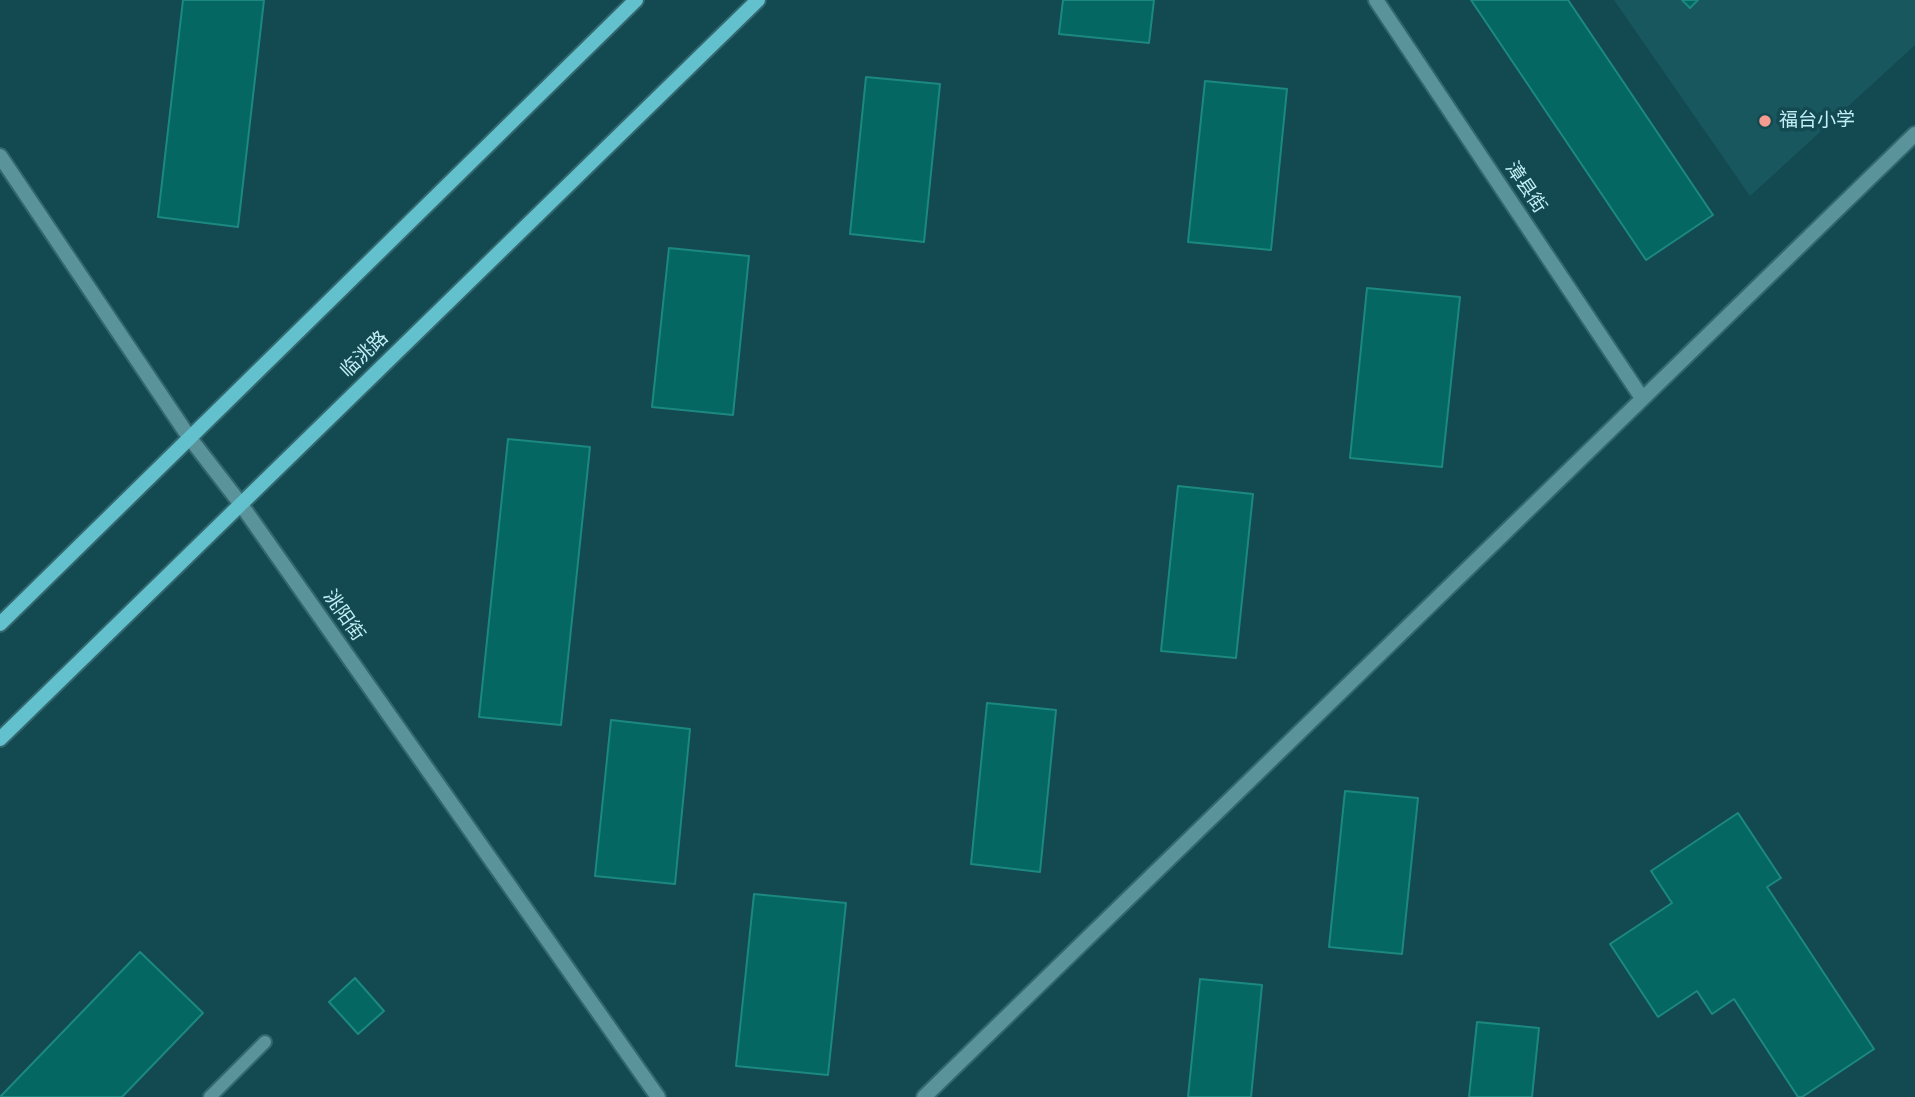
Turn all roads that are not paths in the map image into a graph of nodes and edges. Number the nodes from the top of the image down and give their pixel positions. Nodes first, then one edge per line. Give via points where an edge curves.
1 (636, 0) edge
2 (758, 0) edge
3 (1376, 0) edge
4 (1915, 134) edge
5 (0, 156) edge
6 (1642, 398) junction
7 (189, 437) junction
8 (240, 503) junction
9 (0, 624) edge
10 (0, 738) edge
11 (265, 1042) dead end
12 (210, 1097) edge
13 (658, 1097) edge
14 (924, 1097) edge

1 - 7 main road
2 - 8 main road, 临洮路
3 - 6 street, 漳县街
4 - 6 street
5 - 7 street, 洮阳街
6 - 14 street
7 - 8 street, 洮阳街
7 - 9 main road
8 - 10 main road, 临洮路
8 - 13 street, 洮阳街
11 - 12 lane

